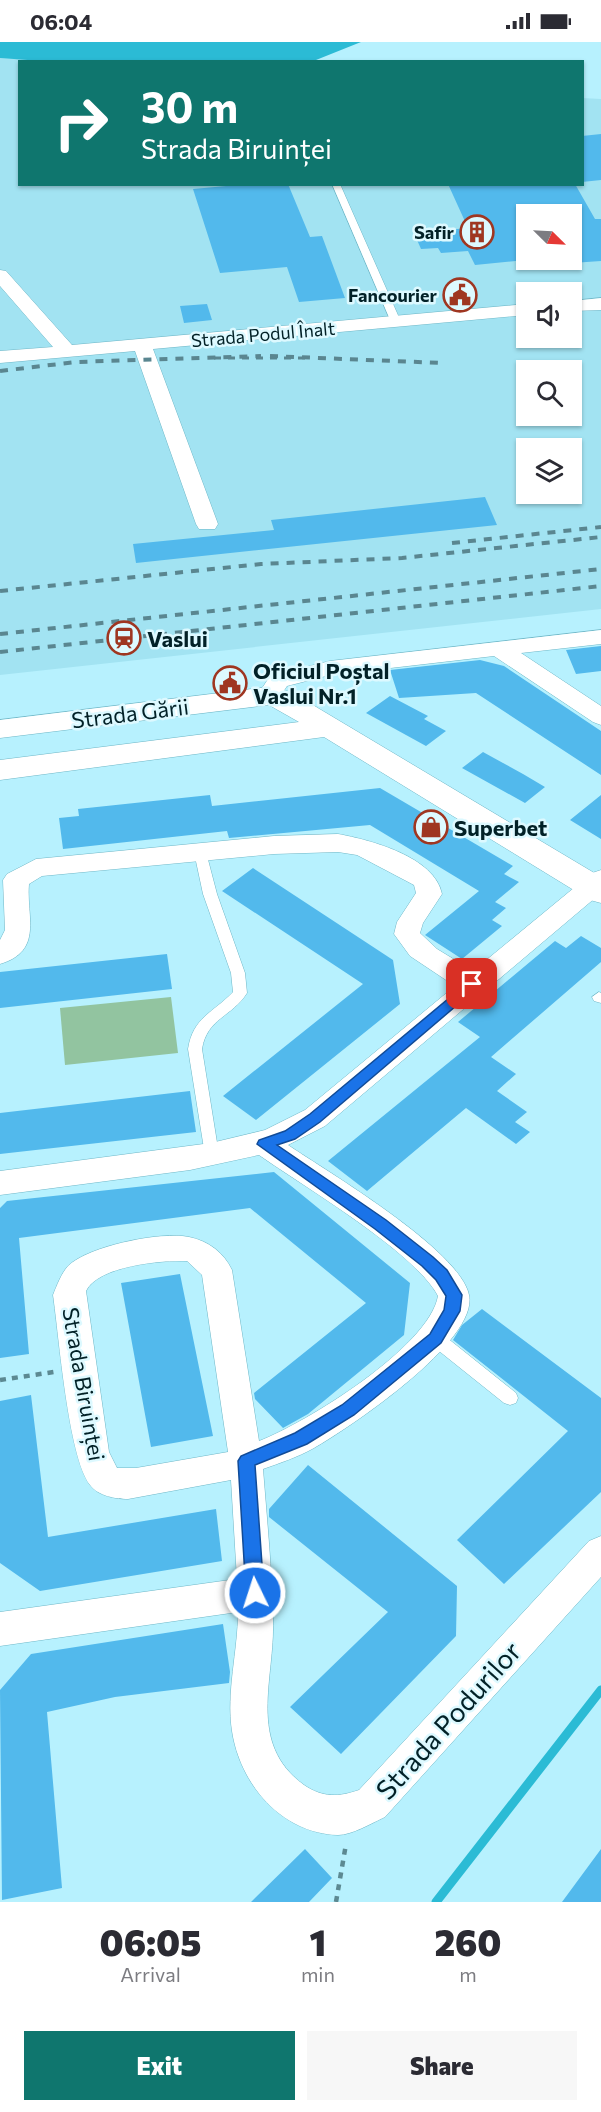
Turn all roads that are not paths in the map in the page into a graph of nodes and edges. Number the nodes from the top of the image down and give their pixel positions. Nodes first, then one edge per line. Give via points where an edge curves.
1 (337, 186) edge
2 (0, 276) edge
3 (601, 304) edge
4 (582, 305) edge
5 (516, 311) edge
6 (396, 322) junction
7 (142, 345) junction
8 (66, 351) junction
9 (0, 357) edge
10 (207, 524) dead end
11 (601, 637) edge
12 (499, 649) junction
13 (269, 696) junction
14 (601, 717) edge
15 (331, 727) junction
16 (0, 729) edge
17 (0, 770) edge
18 (200, 852) junction
19 (598, 886) edge
20 (0, 954) edge
21 (472, 984) junction
22 (264, 1144) junction
23 (212, 1155) junction
24 (0, 1183) edge
25 (435, 1338) junction
26 (510, 1398) dead end
27 (246, 1461) junction
28 (601, 1552) edge
29 (255, 1593) junction
30 (0, 1629) edge

1 - 6 lane
2 - 8 street
3 - 4 street
5 - 6 street, Strada Podul Înalt
6 - 7 street, Strada Podul Înalt
7 - 8 street, Strada Podul Înalt
7 - 10 street
8 - 9 street, Strada Podul Înalt
11 - 12 street
12 - 13 street via 313,671 278,681
12 - 14 street
13 - 15 street via 289,701
13 - 16 street, Strada Gării
15 - 17 street, Strada Gării
15 - 19 street
18 - 20 street via 52,864 23,874 16,880 14,891 19,933 12,947
18 - 21 street via 274,844 338,843 363,847 392,859 427,883 426,901 410,922 407,934 411,942
18 - 23 lane via 210,894 238,973 240,993 196,1033 195,1049
19 - 21 street
21 - 22 street via 315,1118 290,1135
22 - 23 street
22 - 25 street, Strada Biruinței via 381,1224 441,1275 454,1295 452,1311
23 - 24 street
25 - 26 lane
25 - 27 street, Strada Biruinței via 348,1410 301,1438
27 - 27 street, Strada Biruinței via 127,1484 107,1480 92,1452 69,1295 73,1282 84,1271 98,1263 188,1249 205,1256 217,1270
27 - 29 street, Strada Podurilor
28 - 29 street, Strada Podurilor via 372,1804 340,1816 307,1810 278,1789 257,1757 250,1730 249,1691 256,1637
29 - 30 street

